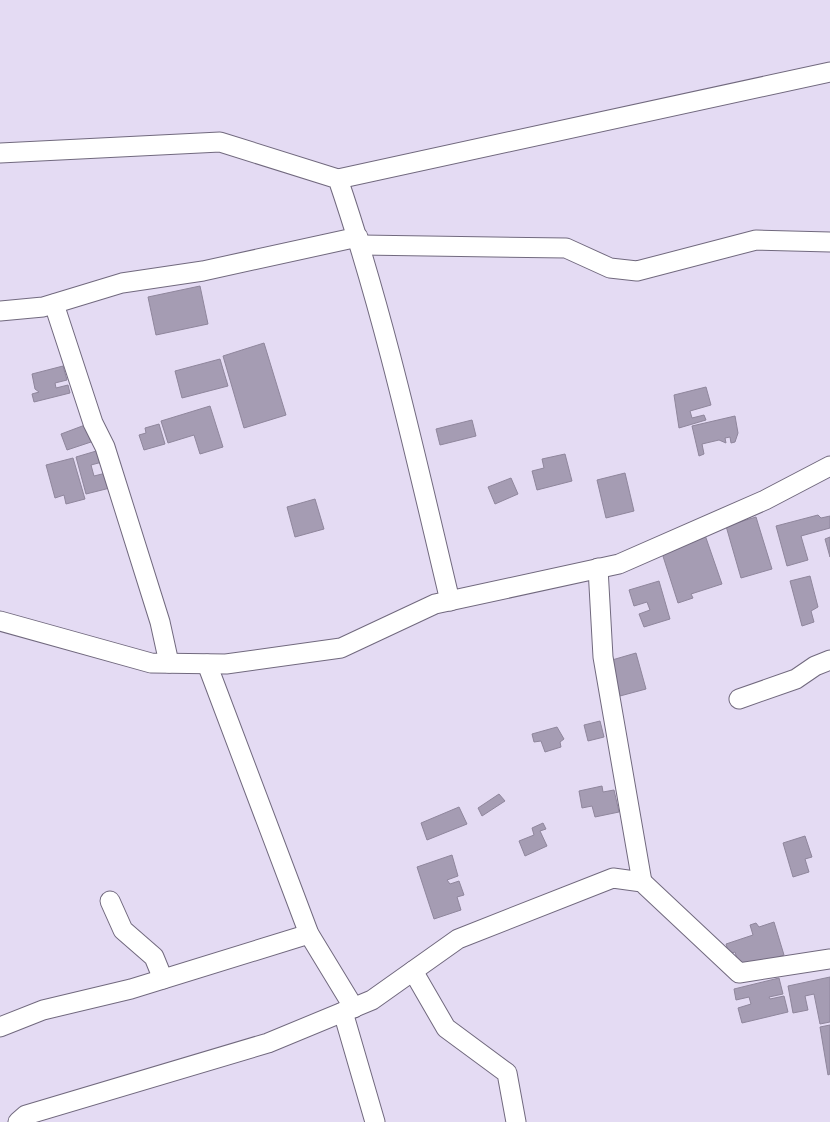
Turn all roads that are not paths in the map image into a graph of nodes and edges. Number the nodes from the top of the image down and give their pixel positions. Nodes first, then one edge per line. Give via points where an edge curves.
1 (830, 72) edge
2 (0, 153) edge
3 (338, 179) junction
4 (359, 241) junction
5 (830, 242) edge
6 (54, 304) junction
7 (0, 311) edge
8 (830, 466) edge
9 (598, 568) junction
10 (450, 601) junction
11 (0, 621) edge
12 (830, 660) edge
13 (169, 664) junction
14 (207, 664) junction
15 (739, 699) dead end
16 (642, 882) junction
17 (110, 901) dead end
18 (309, 934) junction
19 (830, 959) edge
20 (413, 971) junction
21 (163, 979) junction
22 (348, 1010) junction
23 (0, 1027) edge
24 (18, 1122) edge
25 (375, 1122) edge
26 (516, 1122) edge

1 - 3 street
2 - 3 street via 220,142
3 - 4 street
4 - 5 street via 566,248 610,268 638,272 756,240
4 - 6 street via 122,283
4 - 10 street via 383,323
6 - 7 street
6 - 13 street via 105,447 160,622
8 - 9 street via 765,500 620,564
9 - 10 street
9 - 16 street via 603,657
10 - 14 street via 435,604 341,648
11 - 13 street via 151,663
12 - 15 street via 796,679
13 - 14 street
14 - 18 street
16 - 19 street via 739,973
16 - 20 street via 613,878 458,940
17 - 21 street via 123,930 154,957
18 - 21 street
18 - 22 street
20 - 22 street via 372,1000
20 - 26 street via 446,1028 507,1073
21 - 23 street via 43,1010
22 - 24 street via 268,1043 26,1116
22 - 25 street

